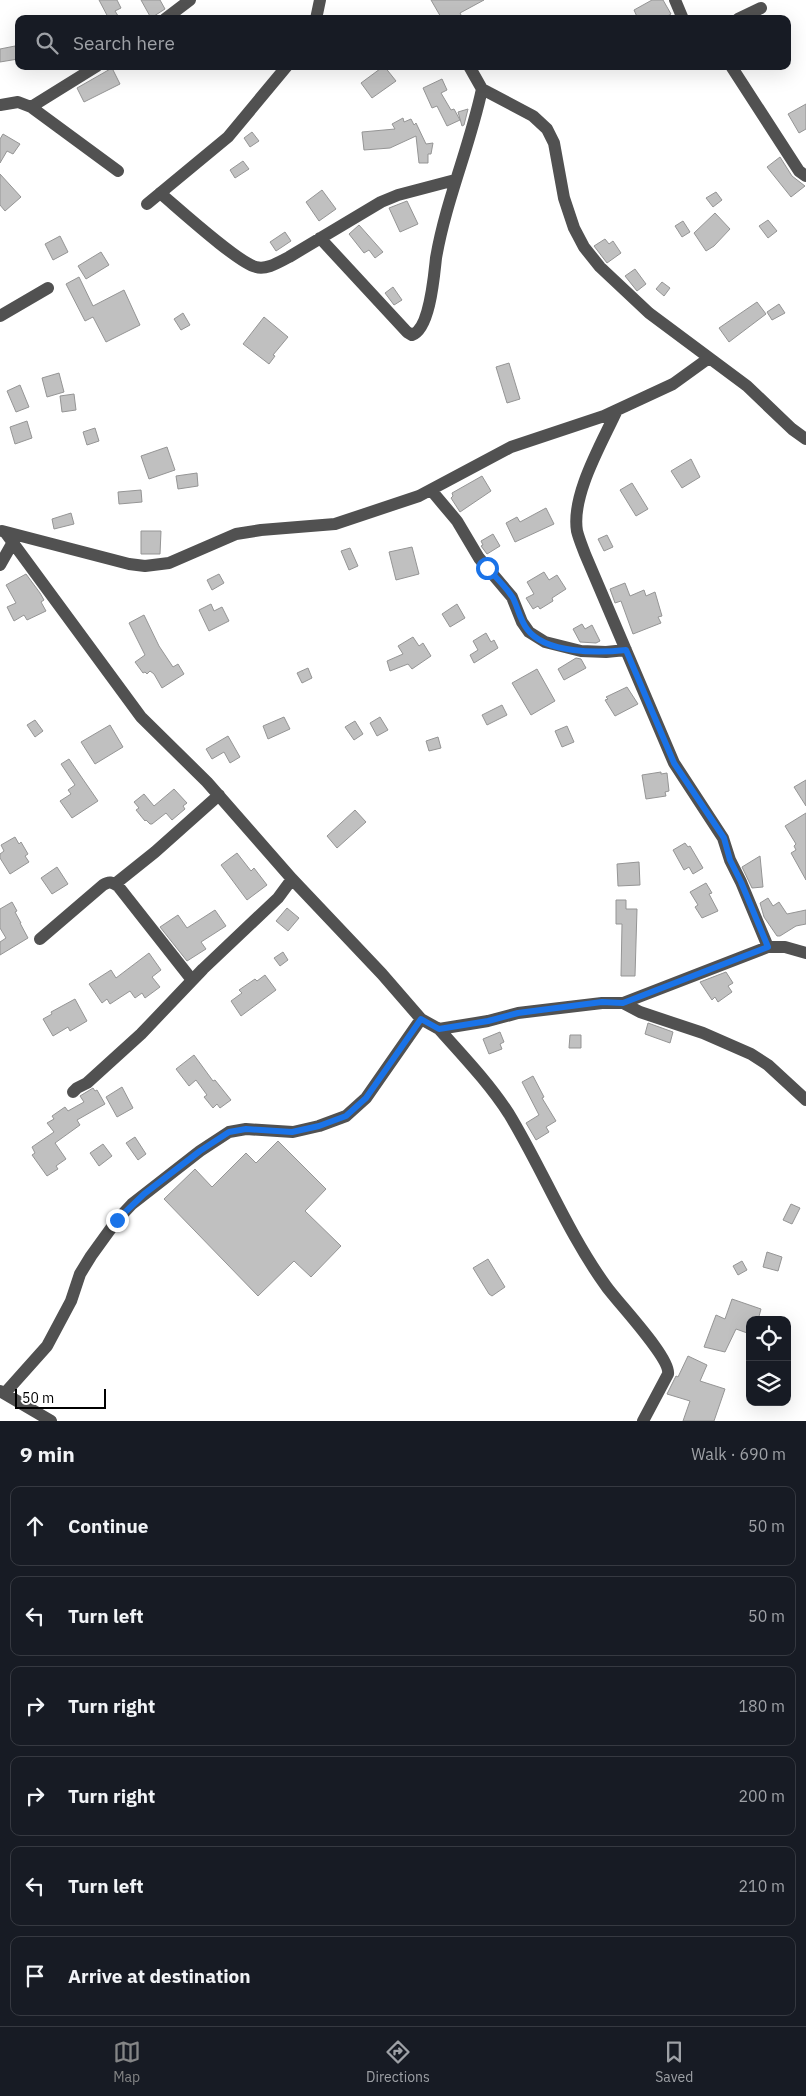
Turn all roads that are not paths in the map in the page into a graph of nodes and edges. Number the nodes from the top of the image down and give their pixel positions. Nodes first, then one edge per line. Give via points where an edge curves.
1 (190, 0) edge
2 (320, 0) edge
3 (674, 0) edge
4 (761, 8) dead end
5 (170, 15) edge
6 (317, 15) edge
7 (681, 15) edge
8 (746, 15) edge
9 (91, 70) edge
10 (285, 70) edge
11 (471, 70) edge
12 (734, 70) edge
13 (482, 89) junction
14 (0, 105) edge
15 (31, 107) junction
16 (118, 171) dead end
17 (806, 176) edge
18 (455, 180) junction
19 (160, 193) junction
20 (147, 204) dead end
21 (320, 238) junction
22 (48, 288) dead end
23 (0, 316) edge
24 (710, 358) junction
25 (617, 410) junction
26 (806, 440) edge
27 (431, 490) junction
28 (6, 535) edge
29 (0, 565) edge
30 (626, 650) junction
31 (219, 795) junction
32 (292, 879) junction
33 (115, 884) junction
34 (40, 939) dead end
35 (768, 947) junction
36 (806, 953) edge
37 (192, 980) junction
38 (623, 1003) junction
39 (421, 1019) junction
40 (439, 1029) junction
41 (73, 1092) dead end
42 (806, 1100) edge
43 (2, 1392) edge
44 (51, 1421) edge
45 (643, 1421) edge

1 - 5 street
2 - 6 street
3 - 7 street
4 - 8 street
9 - 15 street
10 - 19 street via 228,137
11 - 13 street
12 - 17 street via 799,171
13 - 18 street
13 - 24 street via 533,116 547,130 554,143 564,198 574,228 595,260 649,313
14 - 15 street via 18,102
15 - 16 street
18 - 21 street via 381,202
18 - 21 street via 432,291 417,334 407,332
19 - 20 street
19 - 21 street via 233,253 256,267 276,264
22 - 23 street
24 - 25 street via 673,384
24 - 26 street via 747,386
25 - 27 street via 511,447
25 - 30 street via 578,505 577,531
27 - 28 street via 335,524 236,534 169,563 145,566
27 - 30 street via 457,521 479,558 512,597 528,632 544,642 581,651
28 - 29 street
28 - 31 street via 141,717
30 - 35 street via 674,763 724,838 730,860
31 - 32 street
31 - 33 street
32 - 37 street via 278,898
32 - 39 street
33 - 34 street via 108,882 103,885
33 - 37 street
35 - 36 street via 785,947
35 - 38 street
37 - 41 street via 140,1034
38 - 40 street via 602,1002 518,1013
38 - 42 street via 751,1054
39 - 40 street
39 - 43 street via 366,1098 346,1116 292,1132 246,1129 229,1132 132,1204 90,1256 47,1346
40 - 45 street via 497,1097 524,1140 575,1240 617,1302 666,1362 668,1374
43 - 44 street

